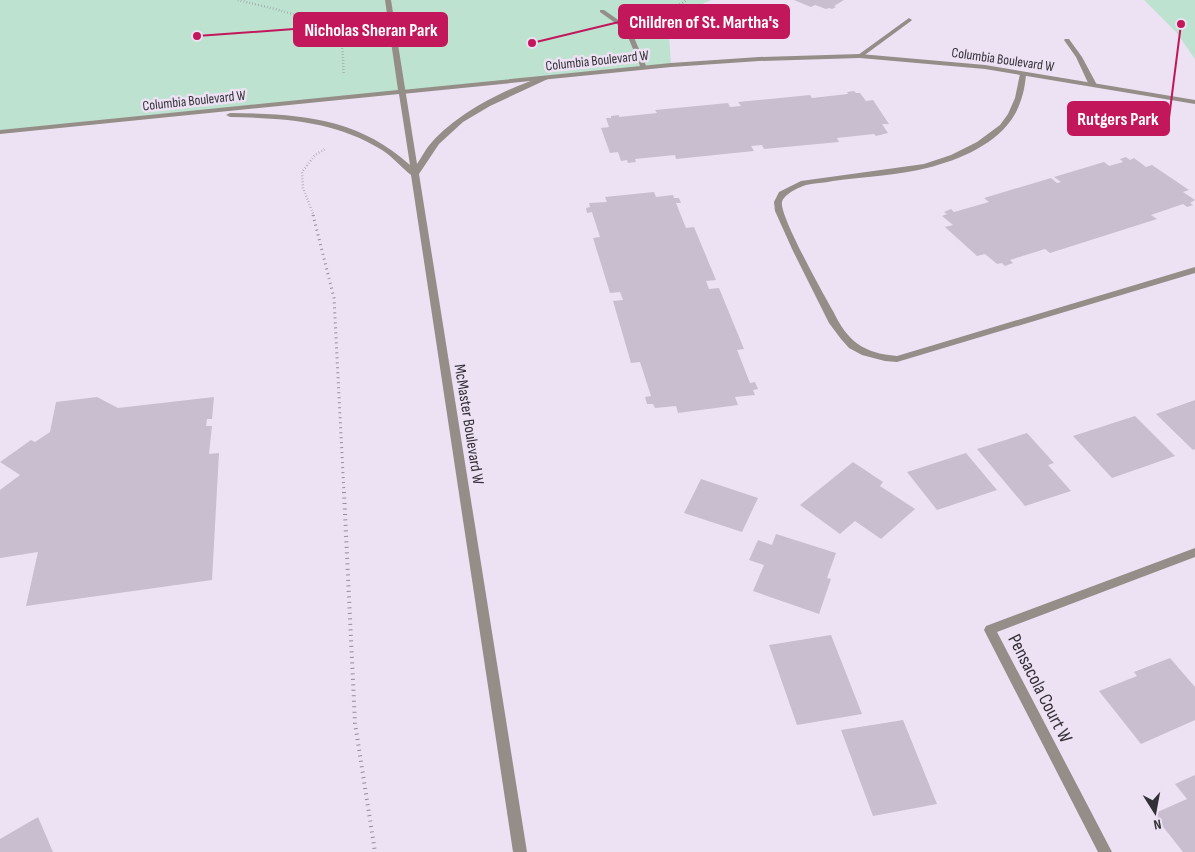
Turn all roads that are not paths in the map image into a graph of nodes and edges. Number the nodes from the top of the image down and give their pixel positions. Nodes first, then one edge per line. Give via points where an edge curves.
1 (388, 0) edge
2 (602, 11) dead end
3 (909, 20) dead end
4 (1067, 40) dead end
5 (860, 56) junction
6 (644, 68) junction
7 (1023, 74) junction
8 (546, 78) junction
9 (1093, 85) junction
10 (402, 92) junction
11 (1195, 102) edge
12 (182, 114) junction
13 (0, 132) edge
14 (415, 174) junction
15 (1195, 270) edge
16 (1195, 552) edge
17 (520, 852) edge
18 (1105, 852) edge

1 - 10 street, McMaster Boulevard W
2 - 6 street via 628,29
3 - 5 street
4 - 9 street
5 - 6 street, Columbia Boulevard W via 759,59
5 - 7 street, Columbia Boulevard W via 985,67
6 - 8 street, Columbia Boulevard W
7 - 9 street, Columbia Boulevard W
7 - 15 street via 1018,100 1006,124 988,140 925,166 804,183 782,194 778,202 779,211 821,299 844,337 852,346 866,353 898,359
8 - 10 street, Columbia Boulevard W
8 - 14 street via 490,101 464,118 436,142
9 - 11 street, Columbia Boulevard W
10 - 12 street, Columbia Boulevard W
10 - 14 street, McMaster Boulevard W
12 - 13 street, Columbia Boulevard W
12 - 14 street via 259,115 326,123 363,135 387,149
14 - 17 street, McMaster Boulevard W
16 - 18 street, Pensacola Court W via 990,630

